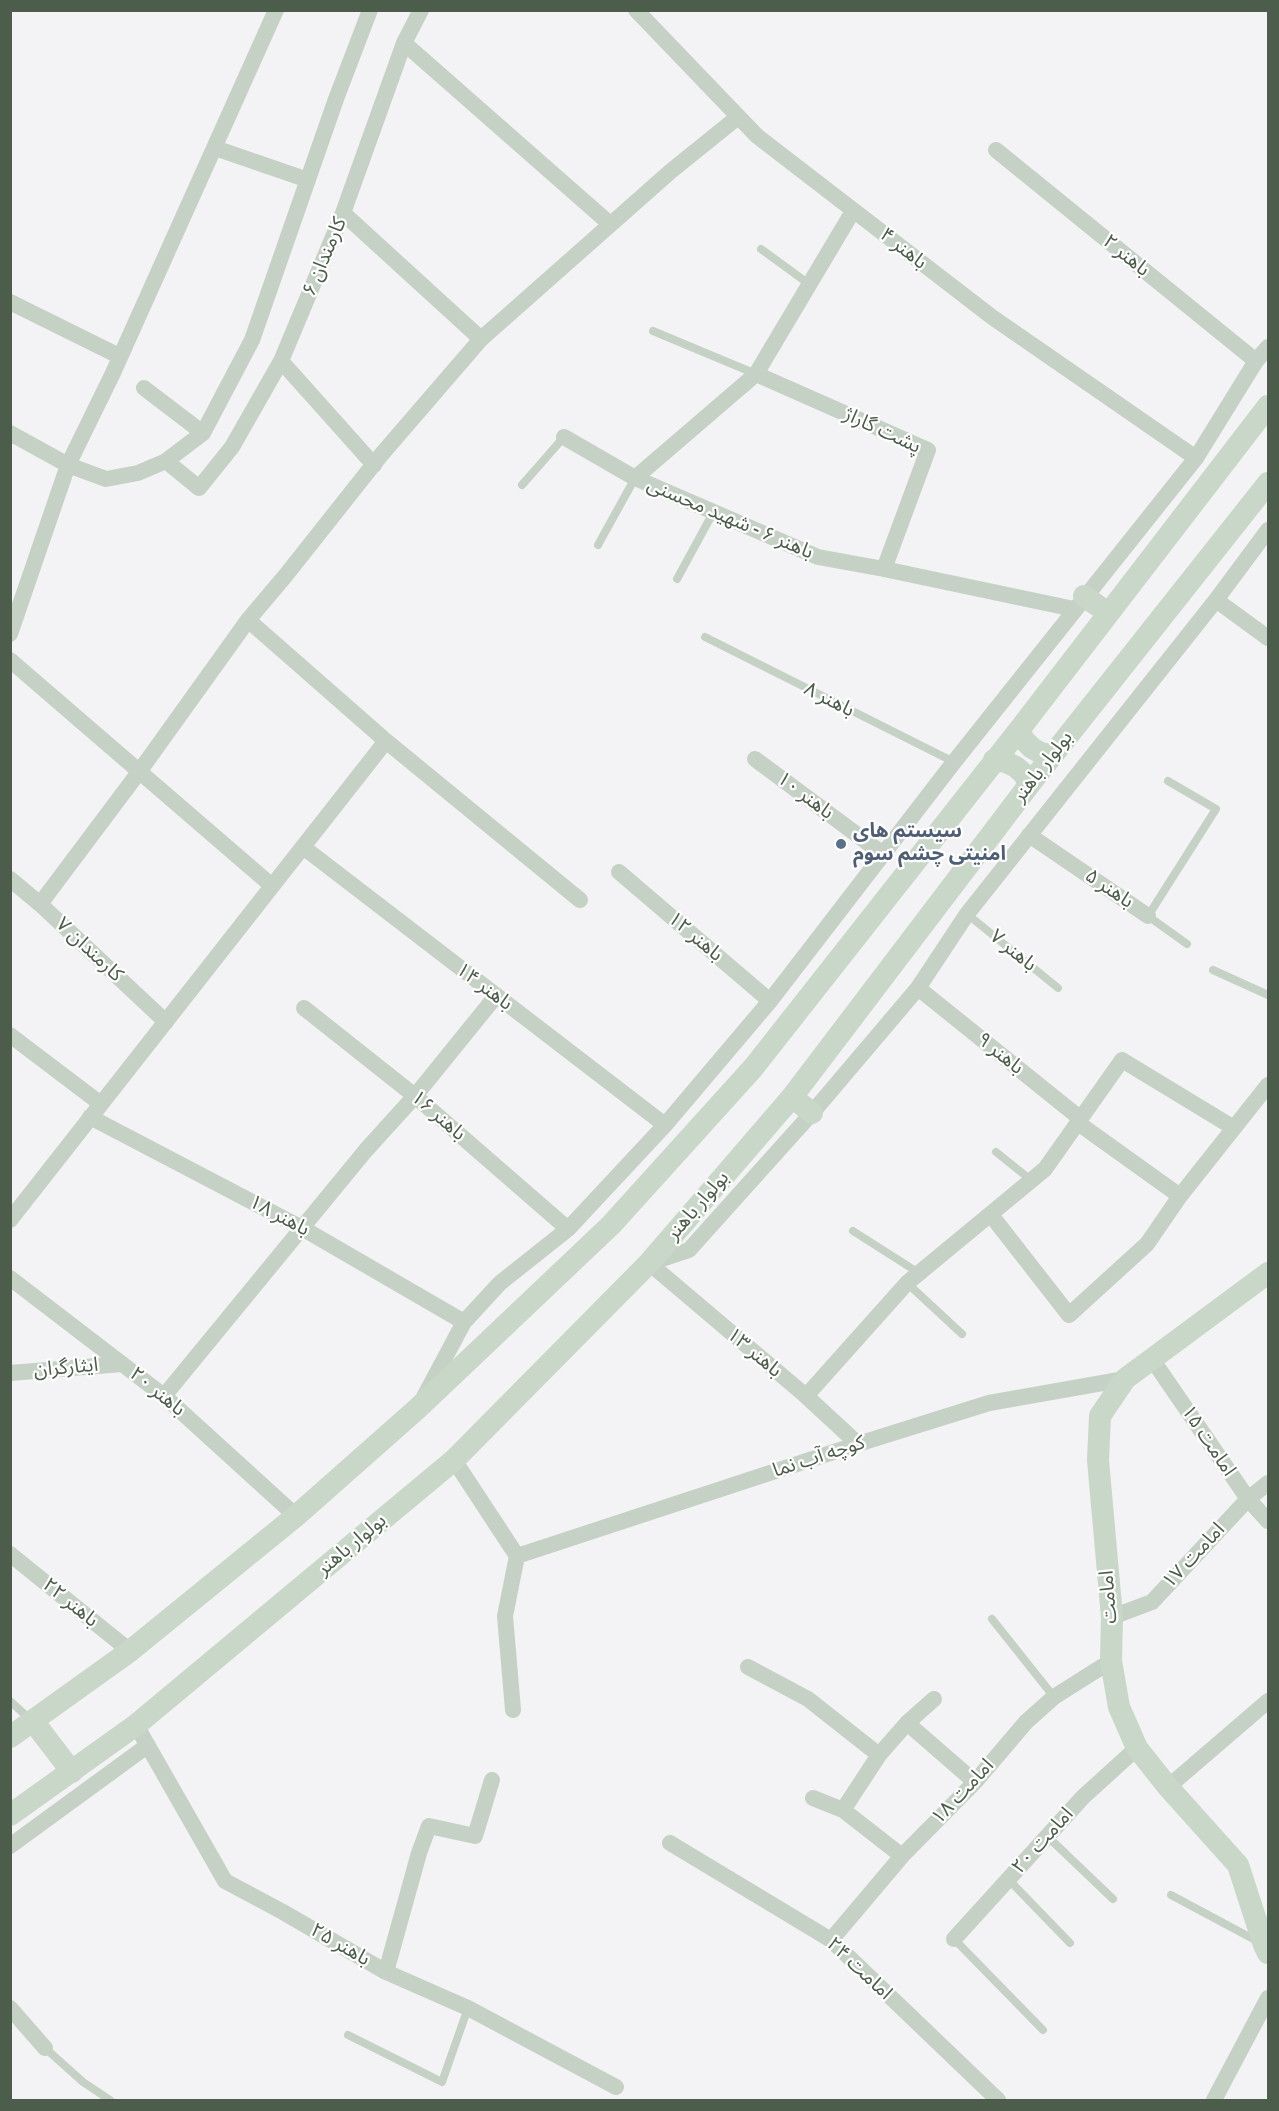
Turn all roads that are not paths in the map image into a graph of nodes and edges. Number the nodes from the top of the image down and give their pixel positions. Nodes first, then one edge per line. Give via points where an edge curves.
1 (276, 10) edge
2 (370, 10) edge
3 (421, 10) edge
4 (636, 10) edge
5 (404, 44) junction
6 (738, 117) junction
7 (215, 148) junction
8 (996, 150) dead end
9 (308, 180) junction
10 (853, 211) junction
11 (344, 213) junction
12 (610, 224) junction
13 (761, 249) dead end
14 (809, 284) junction
15 (10, 302) edge
16 (653, 331) dead end
17 (481, 339) junction
18 (1269, 347) edge
19 (119, 356) junction
20 (281, 361) junction
21 (1256, 361) junction
22 (756, 374) junction
23 (144, 388) dead end
24 (1269, 406) edge
25 (203, 432) junction
26 (10, 433) edge
27 (564, 437) joint
28 (1196, 458) junction
29 (166, 461) junction
30 (68, 465) junction
31 (374, 465) junction
32 (635, 478) junction
33 (1269, 483) edge
34 (522, 485) dead end
35 (714, 511) junction
36 (1269, 530) edge
37 (598, 545) dead end
38 (884, 568) junction
39 (677, 579) dead end
40 (1216, 600) junction
41 (1079, 603) junction
42 (1108, 612) junction
43 (248, 620) junction
44 (10, 634) edge
45 (705, 637) dead end
46 (1269, 638) edge
47 (10, 660) edge
48 (1019, 730) junction
49 (386, 741) junction
50 (1052, 755) junction
51 (755, 759) dead end
52 (994, 760) junction
53 (954, 762) junction
54 (139, 772) junction
55 (1168, 781) dead end
56 (1029, 784) junction
57 (1029, 836) junction
58 (303, 846) junction
59 (883, 854) junction
60 (619, 872) dead end
61 (10, 879) edge
62 (271, 885) junction
63 (580, 900) dead end
64 (40, 904) junction
65 (967, 914) junction
66 (1148, 916) junction
67 (1187, 944) dead end
68 (1213, 970) dead end
69 (918, 988) junction
70 (1058, 988) dead end
71 (1269, 995) edge
72 (496, 996) junction
73 (770, 1000) junction
74 (304, 1008) dead end
75 (166, 1022) junction
76 (10, 1035) edge
77 (1269, 1085) edge
78 (415, 1096) junction
79 (792, 1097) junction
80 (96, 1111) junction
81 (812, 1113) junction
82 (1080, 1121) junction
83 (665, 1125) junction
84 (1234, 1128) junction
85 (996, 1152) dead end
86 (1031, 1180) junction
87 (1180, 1196) junction
88 (991, 1215) junction
89 (10, 1220) edge
90 (302, 1228) junction
91 (568, 1228) junction
92 (853, 1231) dead end
93 (649, 1263) junction
94 (1269, 1273) edge
95 (10, 1278) edge
96 (913, 1278) junction
97 (464, 1323) junction
98 (962, 1334) dead end
99 (1152, 1359) junction
100 (122, 1364) junction
101 (10, 1372) edge
102 (1125, 1379) junction
103 (164, 1396) junction
104 (806, 1396) junction
105 (417, 1409) junction
106 (858, 1444) junction
107 (454, 1460) junction
108 (1269, 1482) edge
109 (1248, 1499) junction
110 (296, 1516) junction
111 (1269, 1521) edge
112 (10, 1554) edge
113 (517, 1556) junction
114 (1112, 1617) junction
115 (992, 1619) dead end
116 (130, 1651) junction
117 (1111, 1661) junction
118 (748, 1667) dead end
119 (1054, 1697) junction
120 (934, 1699) dead end
121 (10, 1701) edge
122 (1269, 1701) edge
123 (513, 1710) dead end
124 (33, 1721) junction
125 (907, 1723) junction
126 (136, 1725) junction
127 (10, 1737) edge
128 (147, 1746) junction
129 (1137, 1748) junction
130 (879, 1755) junction
131 (72, 1772) junction
132 (492, 1780) dead end
133 (975, 1782) junction
134 (1168, 1786) junction
135 (813, 1798) dead end
136 (843, 1810) junction
137 (10, 1815) edge
138 (1047, 1836) junction
139 (670, 1843) dead end
140 (10, 1846) edge
141 (902, 1856) junction
142 (1008, 1880) junction
143 (1171, 1895) dead end
144 (1113, 1899) dead end
145 (954, 1939) joint
146 (831, 1940) junction
147 (1070, 1942) dead end
148 (1266, 1949) edge
149 (387, 1972) junction
150 (1269, 1998) edge
151 (10, 2008) edge
152 (468, 2008) junction
153 (1043, 2030) dead end
154 (348, 2035) dead end
155 (45, 2048) joint
156 (616, 2087) dead end
157 (110, 2100) edge
158 (998, 2100) edge
159 (1214, 2100) edge

1 - 7 street
2 - 9 street
3 - 5 street, کارمندان ۶
4 - 6 street, باهنر ۴
5 - 11 street, کارمندان ۶
5 - 12 street
6 - 10 street, باهنر ۴
6 - 12 street
7 - 9 street
7 - 19 street
8 - 21 street, باهنر ۲
9 - 25 street via 252,340
10 - 14 street
10 - 28 street, باهنر ۴ via 992,318
11 - 17 street
11 - 20 street, کارمندان ۶
12 - 17 street
13 - 14 lane
14 - 22 street
15 - 19 street
16 - 22 lane
17 - 31 street
18 - 21 street
19 - 30 street
20 - 29 street, کارمندان ۶ via 232,447 199,488
20 - 31 street
21 - 28 street
22 - 32 street
22 - 38 street, پشت گاراژ via 928,450
23 - 25 street
24 - 42 main road
25 - 29 street
26 - 30 street
27 - 32 street, باهنر ۶ - شهید محسنی
27 - 34 lane, باهنر ۶ - شهید محسنی
28 - 41 street
29 - 30 street via 138,473 106,479
30 - 44 street
31 - 43 street
32 - 35 street, باهنر ۶ - شهید محسنی
32 - 37 lane
33 - 50 main road, بولوار باهنر
35 - 38 street, باهنر ۶ - شهید محسنی via 818,557
35 - 39 lane
36 - 40 street
38 - 41 street, باهنر ۶ - شهید محسنی
40 - 46 street
40 - 57 street
41 - 42 main road
41 - 53 street
42 - 48 main road
43 - 49 street
43 - 54 street
45 - 53 lane, باهنر ۸
47 - 54 street
48 - 50 main road via 1032,748
48 - 52 main road
49 - 58 street
49 - 63 street
50 - 56 main road, بولوار باهنر
51 - 59 street, باهنر ۱۰
52 - 56 main road via 1016,766
52 - 105 main road via 753,1068 610,1226
53 - 59 street
54 - 62 street
54 - 64 street
55 - 66 lane via 1216,809
56 - 79 main road, بولوار باهنر
57 - 65 street
57 - 66 street, باهنر ۵
58 - 62 street
58 - 72 street, باهنر ۱۴
59 - 73 street
60 - 73 street, باهنر ۱۲
61 - 64 street, کارمندان ۷
62 - 75 street
64 - 75 street, کارمندان ۷
65 - 69 street
65 - 70 lane, باهنر ۷
66 - 67 lane, باهنر ۵
68 - 71 lane
69 - 81 street
69 - 82 street, باهنر ۹
72 - 78 street
72 - 83 street, باهنر ۱۴
73 - 83 street
74 - 78 street, باهنر ۱۶
75 - 80 street
76 - 80 street, باهنر ۱۸
77 - 84 street
78 - 90 street
78 - 91 street, باهنر ۱۶
79 - 81 main road
79 - 93 main road, بولوار باهنر
80 - 89 street
80 - 90 street, باهنر ۱۸
81 - 93 street via 689,1250
82 - 84 street via 1122,1060
82 - 86 street via 1045,1169
82 - 87 street, باهنر ۹
83 - 91 street
84 - 87 street
85 - 86 lane
86 - 88 street
87 - 88 street via 1147,1244 1069,1315
88 - 96 street
90 - 97 street, باهنر ۱۸
90 - 103 street
91 - 97 street via 500,1283
92 - 96 lane
93 - 104 street, باهنر ۱۳
93 - 107 main road, بولوار باهنر
94 - 99 main road, امامت
95 - 100 street, باهنر ۲۰
96 - 98 lane
96 - 104 street
97 - 105 street
99 - 102 main road, امامت
99 - 109 street, امامت ۱۵
100 - 101 street, ایثارگران
100 - 103 street, باهنر ۲۰
102 - 106 street, کوچه آب نما via 989,1403
102 - 114 main road, امامت via 1100,1416 1098,1460
103 - 110 street, باهنر ۲۰
104 - 106 street, باهنر ۱۳
105 - 110 main road
106 - 113 street, کوچه آب نما
107 - 113 street
107 - 126 main road, بولوار باهنر
108 - 109 street, امامت ۱۷
109 - 111 street, امامت ۱۵
109 - 114 street, امامت ۱۷ via 1152,1602
110 - 116 main road
112 - 116 street, باهنر ۲۲
113 - 123 street via 505,1616
114 - 117 main road, امامت
115 - 119 lane
116 - 124 main road
117 - 119 street, امامت ۱۸
117 - 129 main road, امامت via 1119,1707
118 - 130 street via 808,1699
119 - 133 street, امامت ۱۸ via 1026,1722
120 - 125 street
121 - 124 lane
122 - 134 street
124 - 127 main road
124 - 131 main road
125 - 130 street
125 - 133 street
126 - 128 street, باهنر ۲۵
126 - 131 main road, بولوار باهنر
128 - 140 street
128 - 149 street, باهنر ۲۵ via 225,1881
129 - 134 main road, امامت
129 - 138 street, امامت ۲۰
130 - 136 street
131 - 137 main road, بولوار باهنر
132 - 149 street via 475,1836 429,1827
133 - 141 street, امامت ۱۸
134 - 148 main road, امامت via 1238,1865
135 - 136 street
136 - 141 street
138 - 142 street, امامت ۲۰
138 - 144 lane
139 - 146 street, امامت ۲۴
141 - 146 street, امامت ۱۸
142 - 145 street, امامت ۲۰
142 - 147 lane
143 - 148 lane
145 - 153 lane
146 - 158 street, امامت ۲۴
149 - 152 street, باهنر ۲۵
150 - 159 street
151 - 155 street
152 - 154 lane via 442,2082
152 - 156 street, باهنر ۲۵
155 - 157 lane

